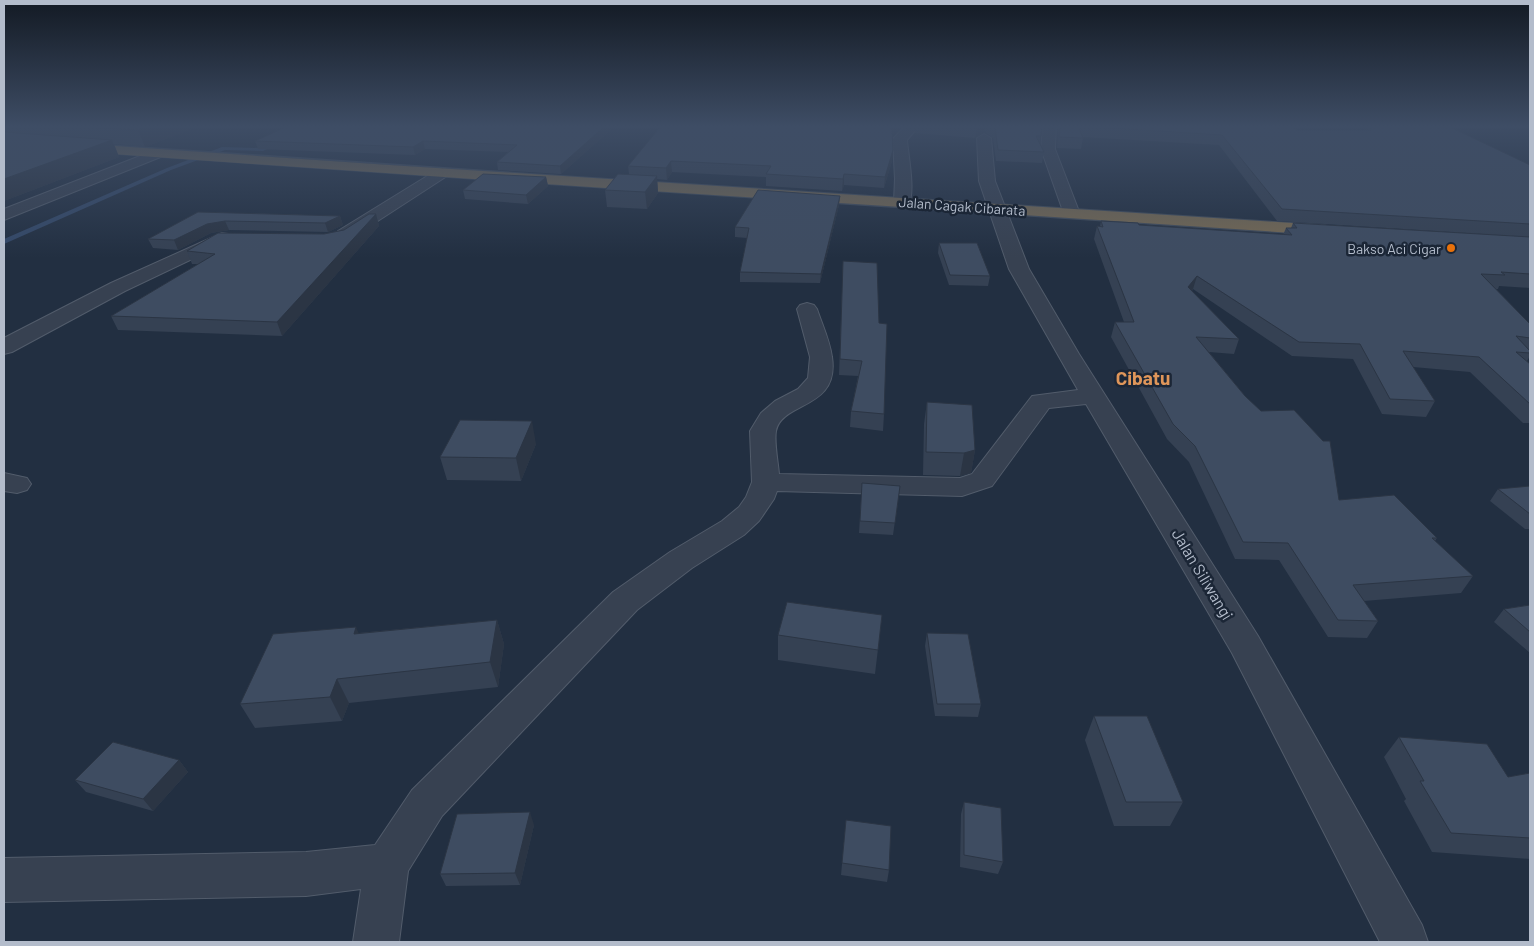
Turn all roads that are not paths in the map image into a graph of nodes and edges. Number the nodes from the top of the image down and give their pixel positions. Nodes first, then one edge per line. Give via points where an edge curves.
1 (115, 170) edge
2 (414, 170) edge
3 (902, 170) edge
4 (986, 170) edge
5 (1056, 170) edge
6 (442, 172) junction
7 (902, 202) junction
8 (998, 208) junction
9 (1072, 214) junction
10 (4, 215) edge
11 (1341, 232) edge
12 (239, 237) edge
13 (328, 239) edge
14 (807, 309) dead end
15 (4, 347) edge
16 (1094, 396) junction
17 (766, 482) junction
18 (387, 865) junction
19 (4, 880) edge
20 (376, 942) edge
21 (1404, 942) edge

1 - 10 street
2 - 6 highway, Jalan Cagak Cibarata
3 - 7 street
4 - 8 street, Jalan Siliwangi
5 - 9 street
6 - 7 highway, Jalan Cagak Cibarata
6 - 13 street via 346,235
7 - 8 highway, Jalan Cagak Cibarata
8 - 9 highway, Jalan Cagak Cibarata
8 - 16 street, Jalan Siliwangi via 1019,270
9 - 11 highway, Jalan Cagak Cibarata
12 - 15 street via 214,240
14 - 17 street via 821,357 820,378 807,394 770,418 764,431
16 - 17 street via 1042,401 982,480 962,487
16 - 21 street, Jalan Siliwangi via 1246,646
17 - 18 street via 760,499 734,528 681,560 625,601 427,804
18 - 19 street via 306,874
18 - 20 street

